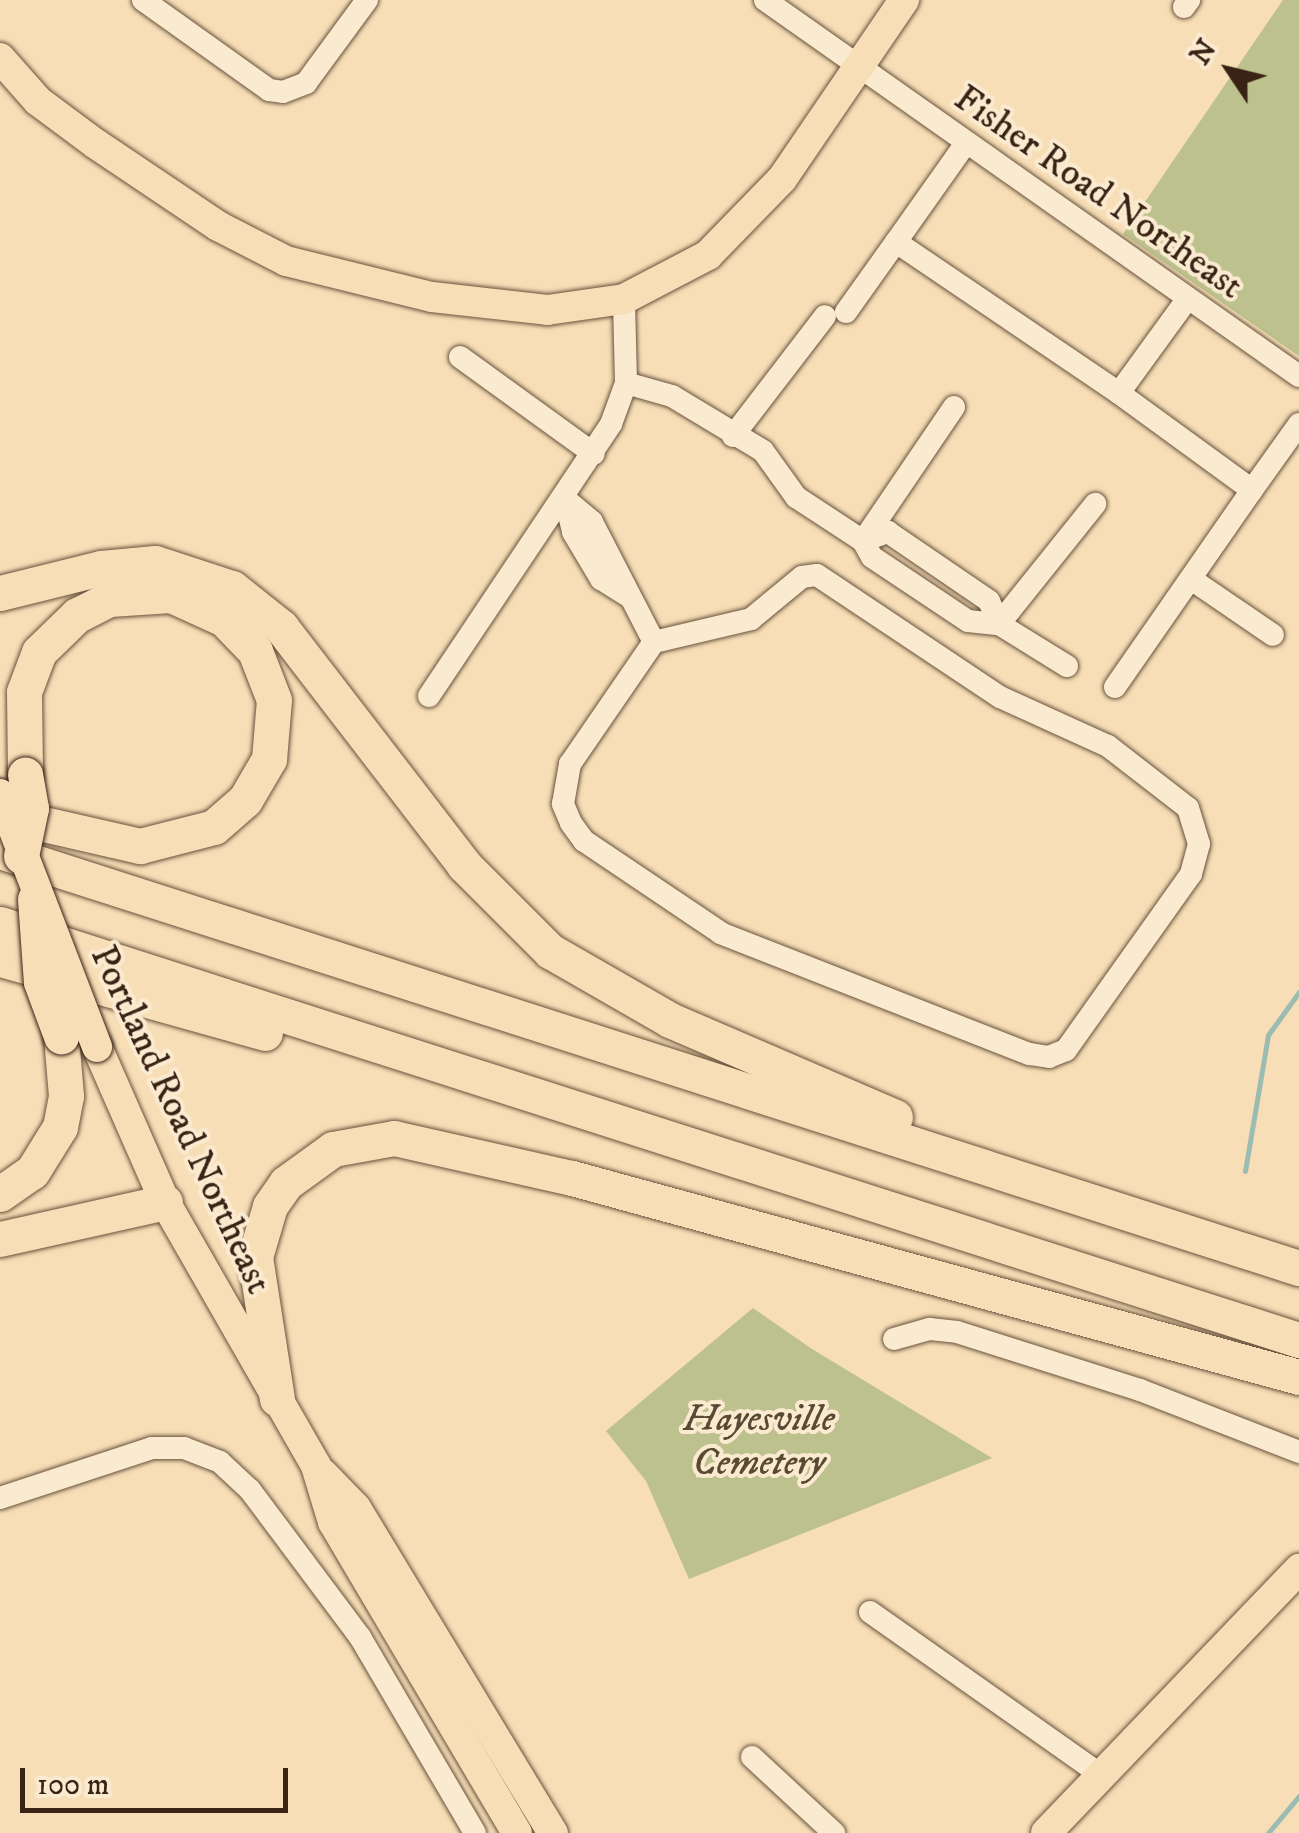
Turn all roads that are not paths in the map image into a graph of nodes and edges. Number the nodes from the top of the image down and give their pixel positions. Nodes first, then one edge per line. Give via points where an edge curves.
1 (143, 0) edge
2 (367, 0) edge
3 (765, 0) edge
4 (904, 0) edge
5 (0, 58) edge
6 (858, 67) junction
7 (966, 142) junction
8 (896, 242) junction
9 (1188, 298) junction
10 (624, 299) junction
11 (460, 357) dead end
12 (1299, 376) edge
13 (626, 383) junction
14 (1119, 393) junction
15 (954, 406) dead end
16 (1299, 424) edge
17 (733, 436) junction
18 (594, 454) junction
19 (1252, 490) junction
20 (564, 500) junction
21 (1094, 504) dead end
22 (864, 541) junction
23 (1191, 579) junction
24 (0, 593) edge
25 (998, 624) junction
26 (1272, 635) dead end
27 (654, 642) junction
28 (1066, 666) dead end
29 (1115, 687) dead end
30 (429, 696) dead end
31 (12, 785) edge
32 (0, 814) edge
33 (10, 853) edge
34 (35, 899) junction
35 (0, 924) edge
36 (0, 959) edge
37 (0, 1194) edge
38 (1084, 1198) junction
39 (165, 1202) junction
40 (972, 1236) junction
41 (0, 1239) edge
42 (1299, 1268) edge
43 (894, 1339) dead end
44 (1299, 1340) edge
45 (1299, 1377) edge
46 (277, 1399) junction
47 (1299, 1452) edge
48 (316, 1466) junction
49 (0, 1498) edge
50 (1299, 1569) edge
51 (870, 1612) dead end
52 (752, 1757) dead end
53 (1100, 1775) junction
54 (475, 1833) edge
55 (517, 1833) edge
56 (553, 1833) edge
57 (834, 1833) edge
58 (1046, 1833) edge

1 - 2 street via 269,90 283,92 306,83
3 - 6 street, Fisher Road Northeast
4 - 6 main road
5 - 10 main road via 38,101 96,144 218,226 286,260 334,276 499,308 547,310
6 - 7 street, Fisher Road Northeast
6 - 10 main road via 746,220 708,255
7 - 8 street
7 - 9 street, Fisher Road Northeast
8 - 14 street
8 - 17 street
9 - 12 street, Fisher Road Northeast
9 - 14 street
10 - 13 street
11 - 18 street
13 - 17 street via 672,396
13 - 18 street
14 - 19 street
15 - 22 street
16 - 19 street
17 - 22 street via 763,451 807,507
18 - 20 street
19 - 23 street
20 - 27 street via 573,532 600,579 627,596
20 - 30 street
21 - 25 street
22 - 25 street via 888,532 989,601
23 - 26 street
23 - 29 street
24 - 38 highway via 127,565 155,564 216,578 281,627 464,866 550,951 670,1020
25 - 28 street
27 - 27 street via 750,618 802,577 832,580 1000,697 1108,746 1170,789 1197,827 1191,874 1066,1050 1049,1057 721,932 584,841 563,804 563,782 584,737
31 - 32 highway via 24,692 40,652 76,615 109,599 171,595 224,619 256,651 274,700 269,760 245,800 214,827 140,846
31 - 33 highway, bridge via 30,808
33 - 34 main road, Portland Road Northeast, bridge
33 - 38 highway
34 - 37 highway, bridge via 41,982 61,1036 66,1096 60,1127 32,1172
34 - 39 main road, Portland Road Northeast, bridge
35 - 40 highway
36 - 40 highway via 344,1055 766,1189
38 - 42 highway
39 - 41 highway
39 - 46 main road, Portland Road Northeast
40 - 44 highway
43 - 47 street via 930,1328 957,1332 1140,1390
45 - 46 highway via 572,1178 394,1138 332,1149 286,1184 270,1206 254,1257
46 - 48 main road, Portland Road Northeast
48 - 55 main road, Portland Road Northeast via 333,1522
48 - 56 main road, Portland Road Northeast via 356,1508
49 - 54 street via 134,1451 198,1452 250,1490 360,1637
50 - 53 main road
51 - 53 street
52 - 57 street
53 - 58 main road

